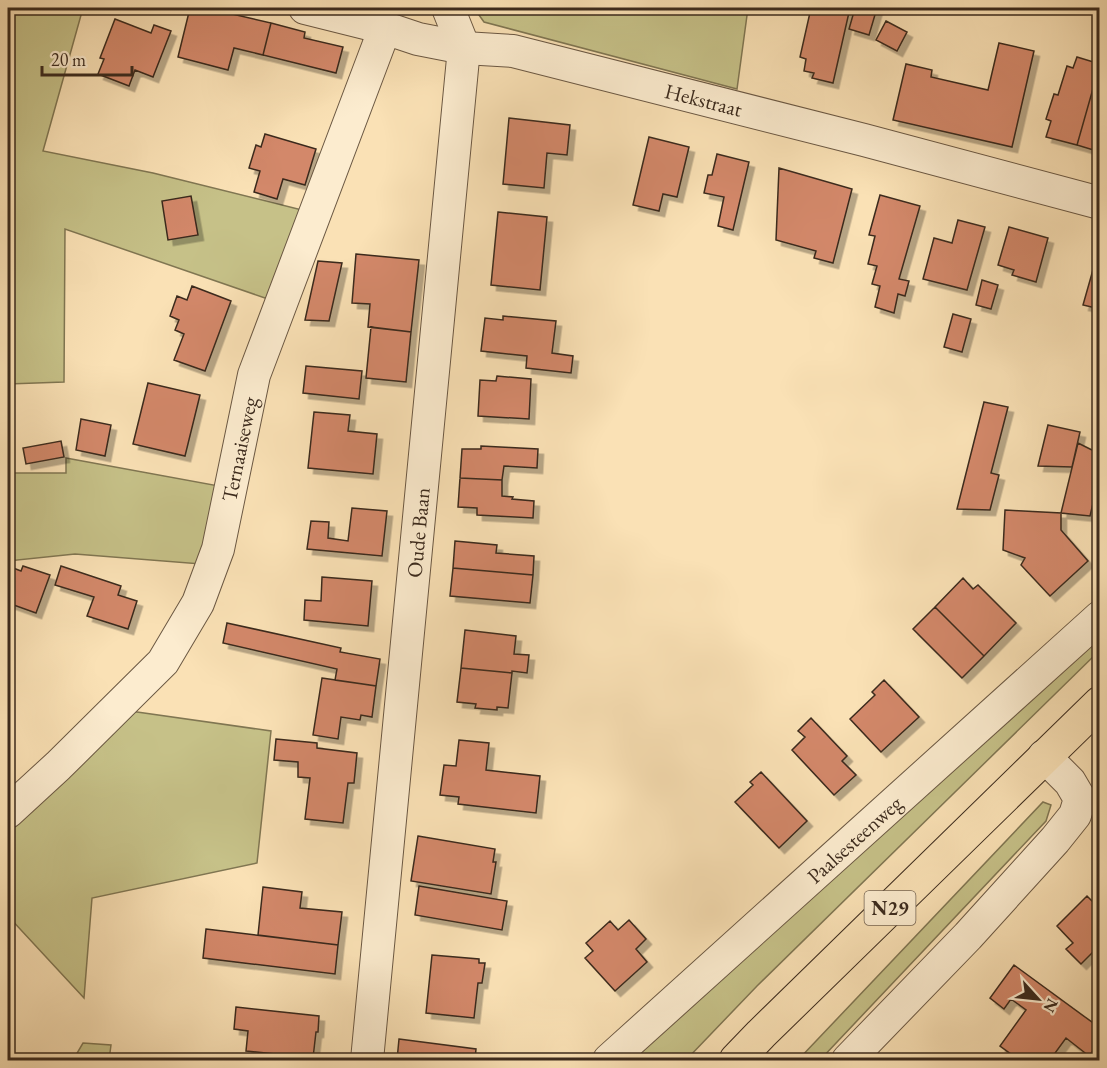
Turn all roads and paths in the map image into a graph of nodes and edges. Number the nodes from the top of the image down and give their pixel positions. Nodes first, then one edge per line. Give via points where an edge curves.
1 (304, 8) edge
2 (448, 8) edge
3 (385, 28) junction
4 (464, 48) junction
5 (1100, 203) edge
6 (1100, 617) edge
7 (1100, 703) edge
8 (1044, 756) junction
9 (11, 798) edge
10 (367, 1060) edge
11 (609, 1060) edge
12 (736, 1060) edge
13 (848, 1060) edge

1 - 3 street, Hekstraat
2 - 4 street, Oude Baan
3 - 4 street, Hekstraat
3 - 9 street, Ternaaiseweg via 254,375 218,549 198,603 163,662 58,766
4 - 5 street, Hekstraat via 513,51
4 - 10 street, Oude Baan
6 - 11 street, Paalsesteenweg
7 - 8 main road, N29
8 - 12 main road, N29
8 - 13 street via 1080,799 1075,815 968,936

